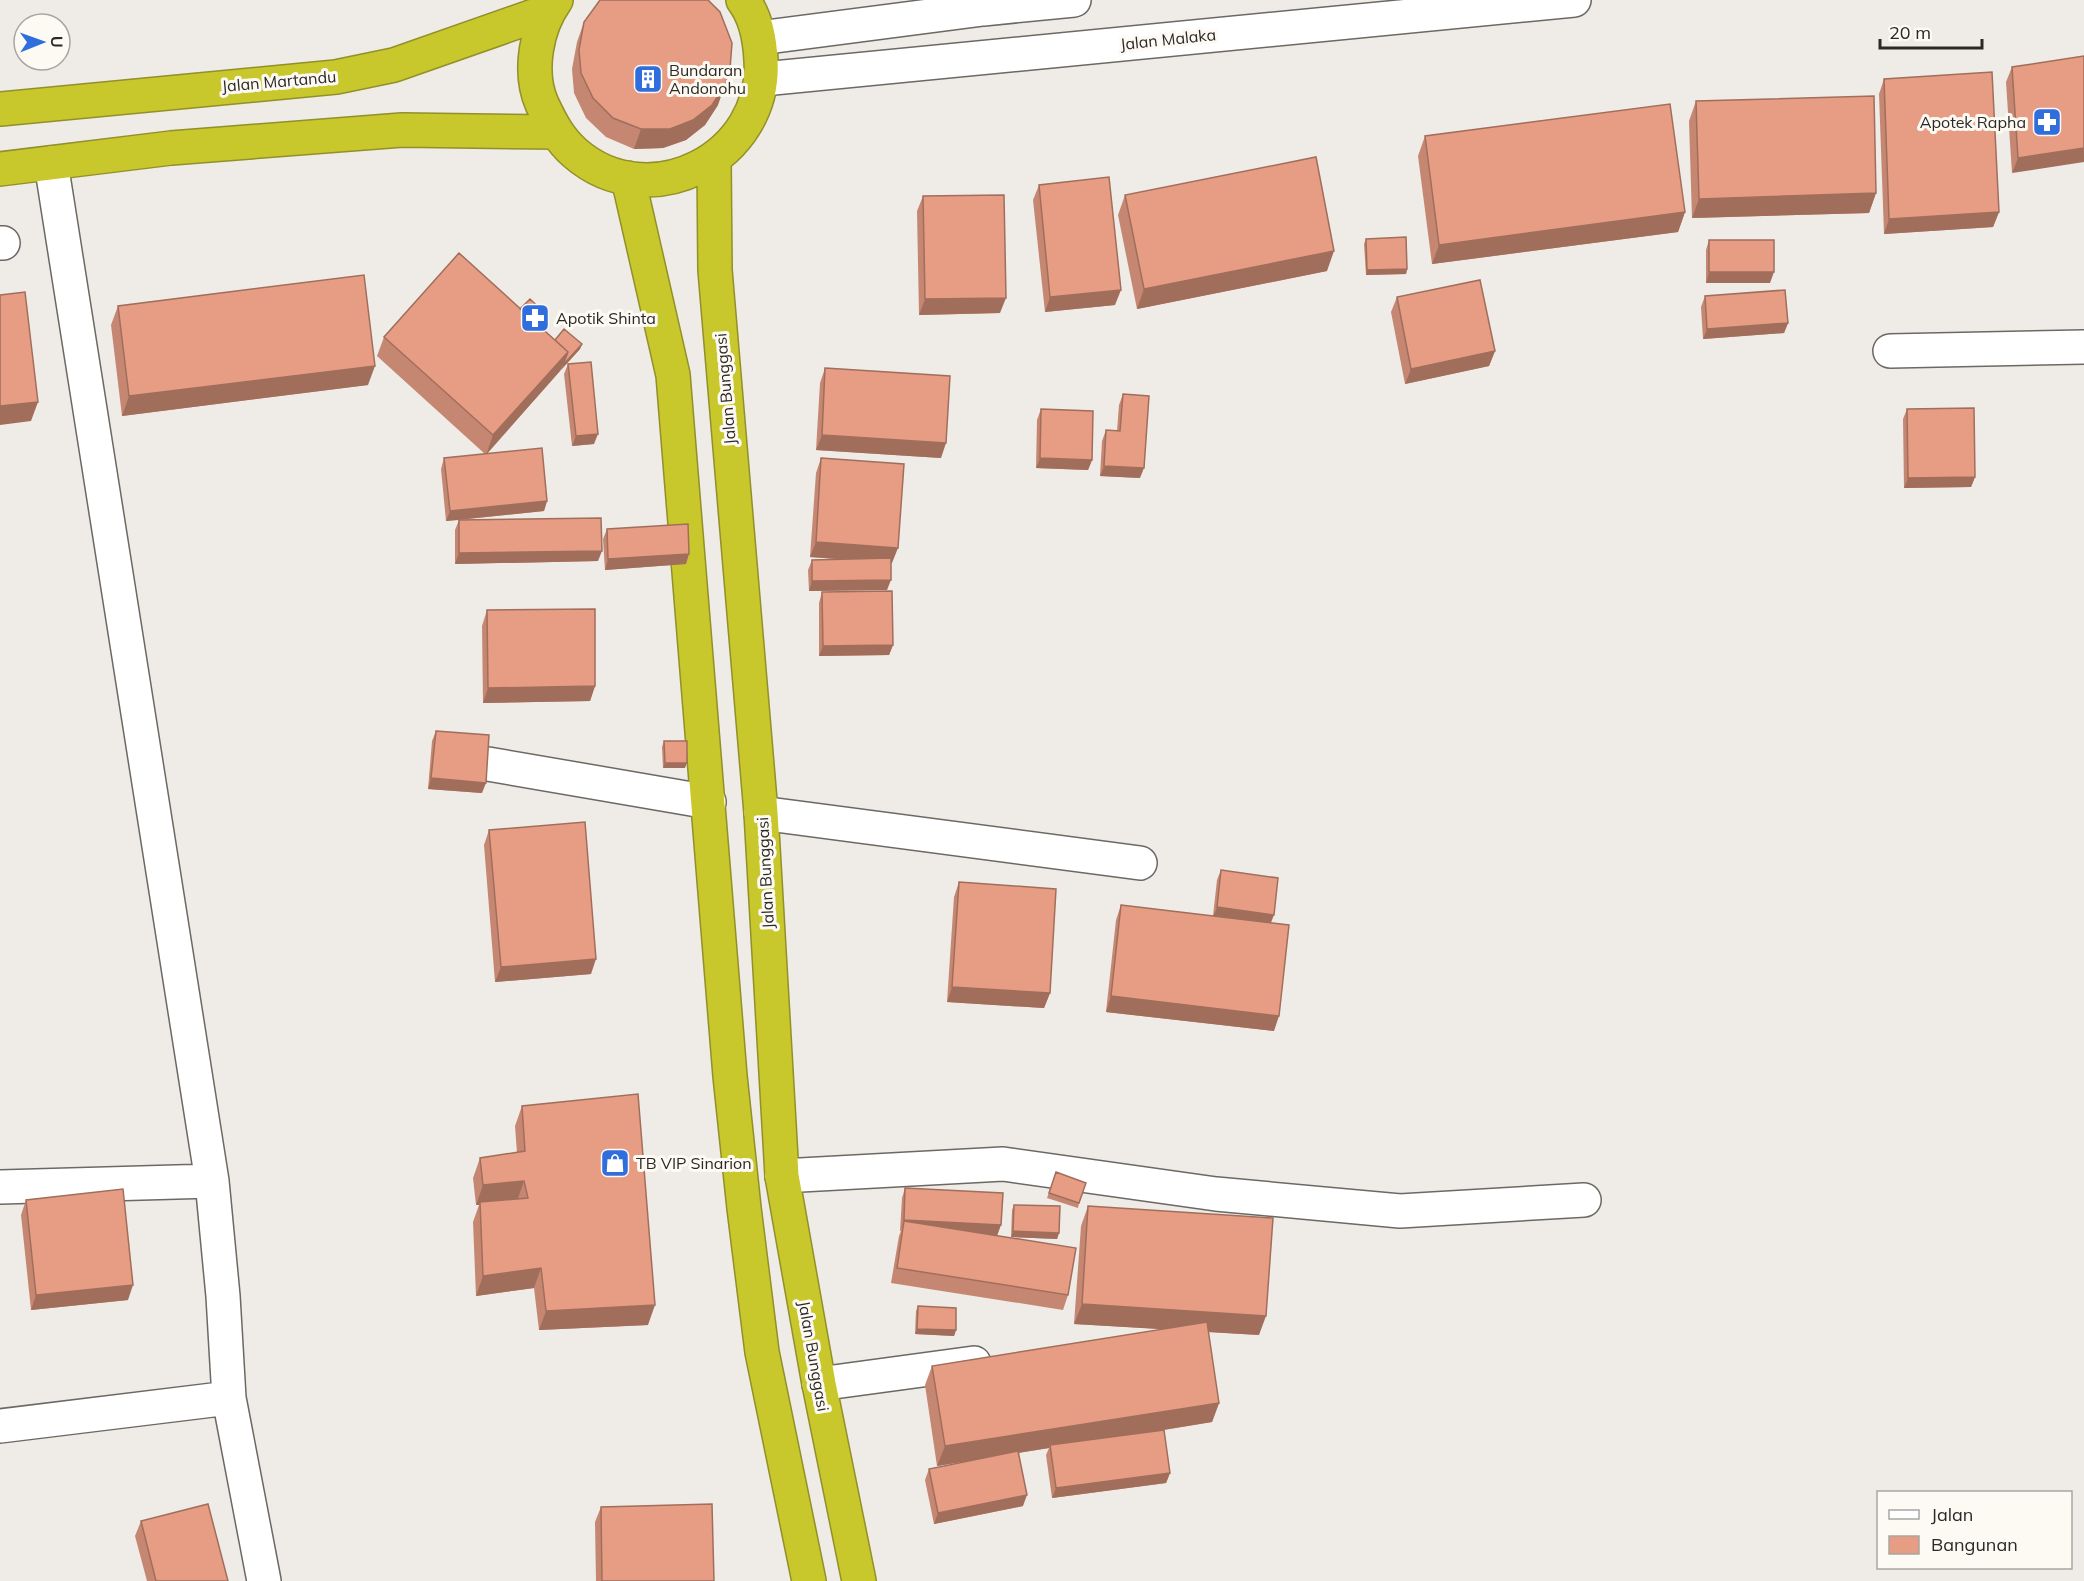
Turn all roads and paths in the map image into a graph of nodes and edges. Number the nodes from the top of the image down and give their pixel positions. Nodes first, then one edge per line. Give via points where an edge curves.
1 (743, 0) edge
2 (1074, 0) edge
3 (1574, 0) edge
4 (982, 4) edge
5 (552, 5) edge
6 (760, 38) junction
7 (763, 79) junction
8 (0, 109) edge
9 (555, 132) junction
10 (714, 160) junction
11 (51, 163) junction
12 (0, 169) edge
13 (628, 178) junction
14 (2084, 347) edge
15 (1890, 351) dead end
16 (488, 764) edge
17 (708, 802) junction
18 (761, 813) junction
19 (1140, 863) dead end
20 (782, 1176) junction
21 (212, 1181) junction
22 (0, 1187) edge
23 (1584, 1200) dead end
24 (1003, 1359) edge
25 (819, 1384) junction
26 (230, 1398) junction
27 (0, 1426) edge
28 (852, 1545) junction
29 (806, 1567) edge
30 (264, 1581) edge
31 (859, 1581) edge

1 - 6 highway
2 - 4 street
3 - 7 street, Jalan Malaka
4 - 6 street
5 - 8 highway, Jalan Martandu via 394,65 336,77
5 - 9 highway via 535,51 537,93
6 - 7 highway
7 - 10 highway via 747,125
9 - 11 highway via 402,130 171,148
9 - 13 highway via 575,153 600,170
10 - 13 highway via 673,178
10 - 18 highway, Jalan Bunggasi via 715,270
11 - 12 highway
11 - 21 street
13 - 17 highway via 673,375
14 - 15 street
16 - 17 street
17 - 29 highway via 730,1076 762,1352
18 - 19 street
18 - 20 highway, Jalan Bunggasi
20 - 23 street via 1003,1164 1216,1194 1400,1211
20 - 25 highway, Jalan Bunggasi
21 - 22 street
21 - 26 street
24 - 25 street
25 - 28 highway, Jalan Bunggasi
26 - 27 street
26 - 30 street
28 - 29 highway
28 - 31 highway, Jalan Bunggasi

